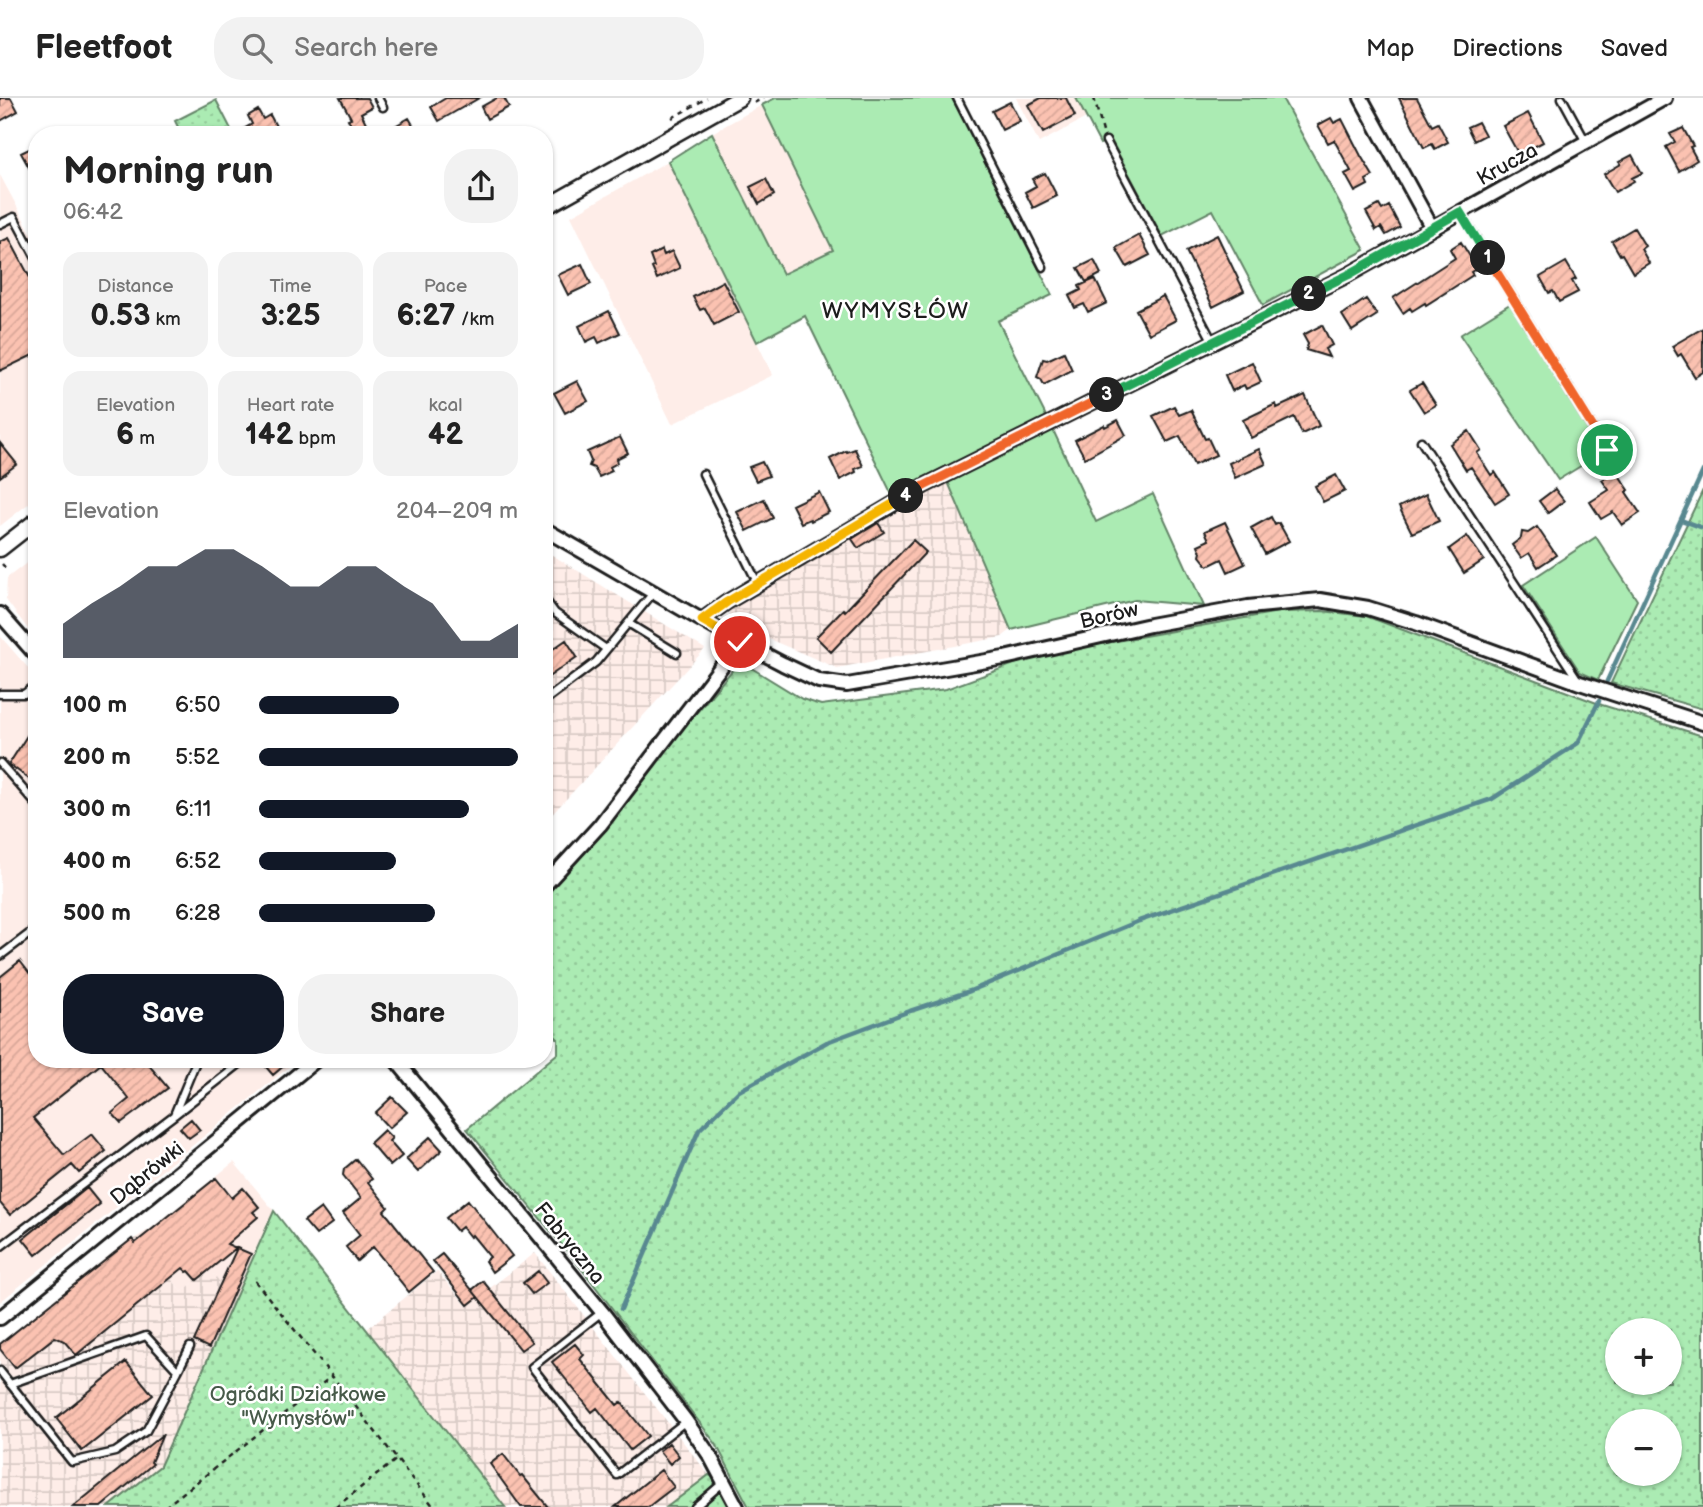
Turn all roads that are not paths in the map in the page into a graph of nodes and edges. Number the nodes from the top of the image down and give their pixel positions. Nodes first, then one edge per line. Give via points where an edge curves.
1 (378, 98) edge
2 (740, 98) edge
3 (957, 98) edge
4 (1361, 98) edge
5 (1562, 98) edge
6 (1665, 98) edge
7 (383, 107) dead end
8 (1106, 141) road end
9 (1586, 142) junction
10 (553, 203) edge
11 (1460, 212) junction
12 (0, 224) edge
13 (1432, 228) junction
14 (28, 244) edge
15 (1043, 267) dead end
16 (1213, 342) junction
17 (1421, 441) dead end
18 (1607, 450) dead end
19 (703, 474) dead end
20 (28, 527) edge
21 (553, 534) edge
22 (0, 549) edge
23 (758, 584) junction
24 (653, 593) junction
25 (553, 610) edge
26 (0, 614) edge
27 (702, 620) junction
28 (628, 623) junction
29 (28, 641) edge
30 (740, 642) junction
31 (606, 649) junction
32 (677, 653) dead end
33 (1580, 682) junction
34 (28, 691) edge
35 (0, 694) edge
36 (553, 694) edge
37 (1703, 723) edge
38 (0, 763) edge
39 (28, 795) edge
40 (553, 876) edge
41 (28, 935) edge
42 (0, 956) edge
43 (193, 1068) edge
44 (234, 1068) edge
45 (306, 1068) edge
46 (402, 1068) edge
47 (173, 1116) junction
48 (0, 1247) edge
49 (602, 1312) junction
50 (0, 1318) edge
51 (190, 1347) dead end
52 (0, 1371) edge
53 (178, 1371) junction
54 (10, 1384) junction
55 (686, 1421) junction
56 (724, 1482) junction
57 (695, 1507) edge
58 (737, 1507) edge

1 - 7 lane
2 - 10 street
3 - 15 lane
4 - 13 street
5 - 9 lane
6 - 9 street, Krucza
8 - 16 lane
9 - 11 street, Krucza
11 - 13 street, Krucza
11 - 18 lane
12 - 14 lane via 13,217
13 - 16 street, Krucza
16 - 23 street, Krucza via 924,486
17 - 33 lane
19 - 23 lane
20 - 22 street
21 - 24 street, Borów
23 - 27 street, Krucza
24 - 27 street, Borów
24 - 28 lane
25 - 31 lane
26 - 29 street
27 - 30 street, Borów
28 - 31 lane
28 - 32 lane
30 - 33 street, Borów via 819,681 847,685 1004,659 1248,607 1320,600 1416,623
30 - 40 street via 600,825
31 - 36 lane
33 - 37 street, Borów
34 - 35 lane
38 - 39 lane
41 - 42 lane
43 - 47 lane
44 - 47 lane
45 - 50 street, Dąbrówki
46 - 49 street, Fabryczna
47 - 48 lane
49 - 55 street, Fabryczna
49 - 55 lane via 531,1367 617,1475
51 - 53 lane
52 - 54 lane
53 - 54 lane via 146,1336
53 - 54 lane via 146,1431 115,1452 72,1462
55 - 56 street, Fabryczna
56 - 57 lane
56 - 58 street, Fabryczna

